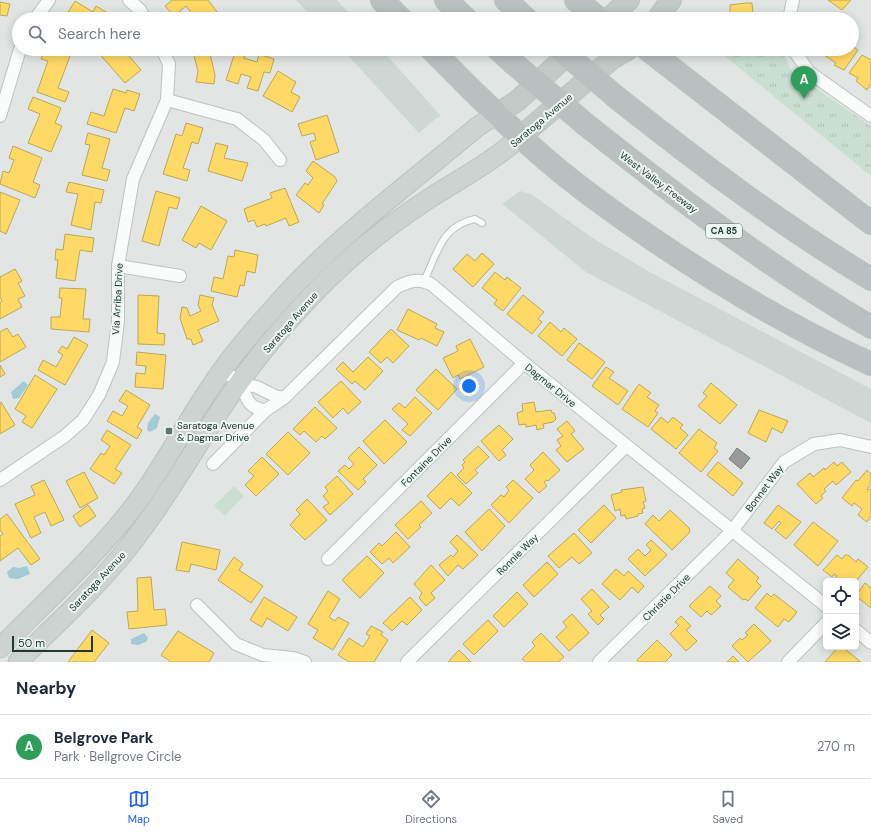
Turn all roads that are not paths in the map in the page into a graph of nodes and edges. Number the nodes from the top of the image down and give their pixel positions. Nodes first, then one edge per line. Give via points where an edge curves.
1 (49, 0) edge
2 (128, 0) edge
3 (382, 0) edge
4 (446, 0) edge
5 (506, 0) edge
6 (576, 0) edge
7 (628, 0) edge
8 (671, 0) edge
9 (793, 0) edge
10 (40, 12) edge
11 (141, 12) edge
12 (394, 12) edge
13 (459, 12) edge
14 (519, 12) edge
15 (591, 12) edge
16 (615, 12) edge
17 (662, 12) edge
18 (790, 12) edge
19 (18, 56) edge
20 (165, 56) edge
21 (437, 56) edge
22 (505, 56) edge
23 (566, 56) edge
24 (568, 56) edge
25 (618, 56) edge
26 (656, 56) edge
27 (798, 56) edge
28 (167, 100) junction
29 (497, 114) junction
30 (0, 116) edge
31 (871, 116) edge
32 (522, 136) junction
33 (280, 160) dead end
34 (871, 222) edge
35 (482, 223) dead end
36 (118, 266) junction
37 (180, 276) dead end
38 (871, 279) edge
39 (424, 281) junction
40 (871, 327) edge
41 (524, 363) junction
42 (871, 364) edge
43 (223, 370) junction
44 (239, 383) junction
45 (284, 398) junction
46 (266, 410) junction
47 (626, 446) junction
48 (871, 447) edge
49 (214, 464) dead end
50 (0, 480) edge
51 (732, 531) junction
52 (328, 558) dead end
53 (823, 604) edge
54 (197, 605) dead end
55 (823, 626) edge
56 (859, 632) edge
57 (871, 642) edge
58 (0, 647) edge
59 (15, 662) edge
60 (18, 662) edge
61 (304, 662) edge
62 (408, 662) edge
63 (599, 662) edge
64 (788, 662) edge

1 - 10 street
2 - 11 street
3 - 12 highway
4 - 13 highway
5 - 14 highway
6 - 15 highway
7 - 16 highway
8 - 17 highway
9 - 18 street
19 - 30 street
20 - 28 street via 168,64
21 - 29 highway
22 - 40 highway, West Valley Freeway / CA 85, bridge via 585,124 748,248
23 - 29 highway, Saratoga Avenue via 517,101
24 - 38 highway, bridge via 709,170 795,231
25 - 32 highway, Saratoga Avenue
26 - 34 highway
27 - 31 street via 809,72
28 - 33 street via 237,119 264,140
28 - 36 street, Via Arriba Drive via 132,179
29 - 32 highway
29 - 43 main road, Saratoga Avenue via 477,127 325,254 272,309
32 - 42 highway via 598,200 710,278 779,318
32 - 44 main road, Saratoga Avenue via 469,175 411,211 346,263 298,311
35 - 39 lane via 475,219 463,221 448,231
36 - 37 street
36 - 50 street, Via Arriba Drive via 118,321 113,362 99,395 83,420 65,436
39 - 41 street, Dagmar Drive via 431,284
39 - 45 street via 414,279 397,287
41 - 47 street, Dagmar Drive
41 - 52 street, Fontaine Drive
43 - 44 street
43 - 58 main road, Saratoga Avenue via 117,528
44 - 45 street
44 - 46 street via 253,407
44 - 60 main road, Saratoga Avenue via 156,510 123,555
45 - 46 street
46 - 49 street
47 - 51 street, Dagmar Drive
47 - 62 street, Ronnie Way
48 - 51 street, Bonnet Way via 840,440 814,444 784,462
51 - 53 street, Dagmar Drive
51 - 63 street, Christie Drive
54 - 61 street via 236,644 263,655 293,658
55 - 64 street
56 - 57 street
58 - 59 street

